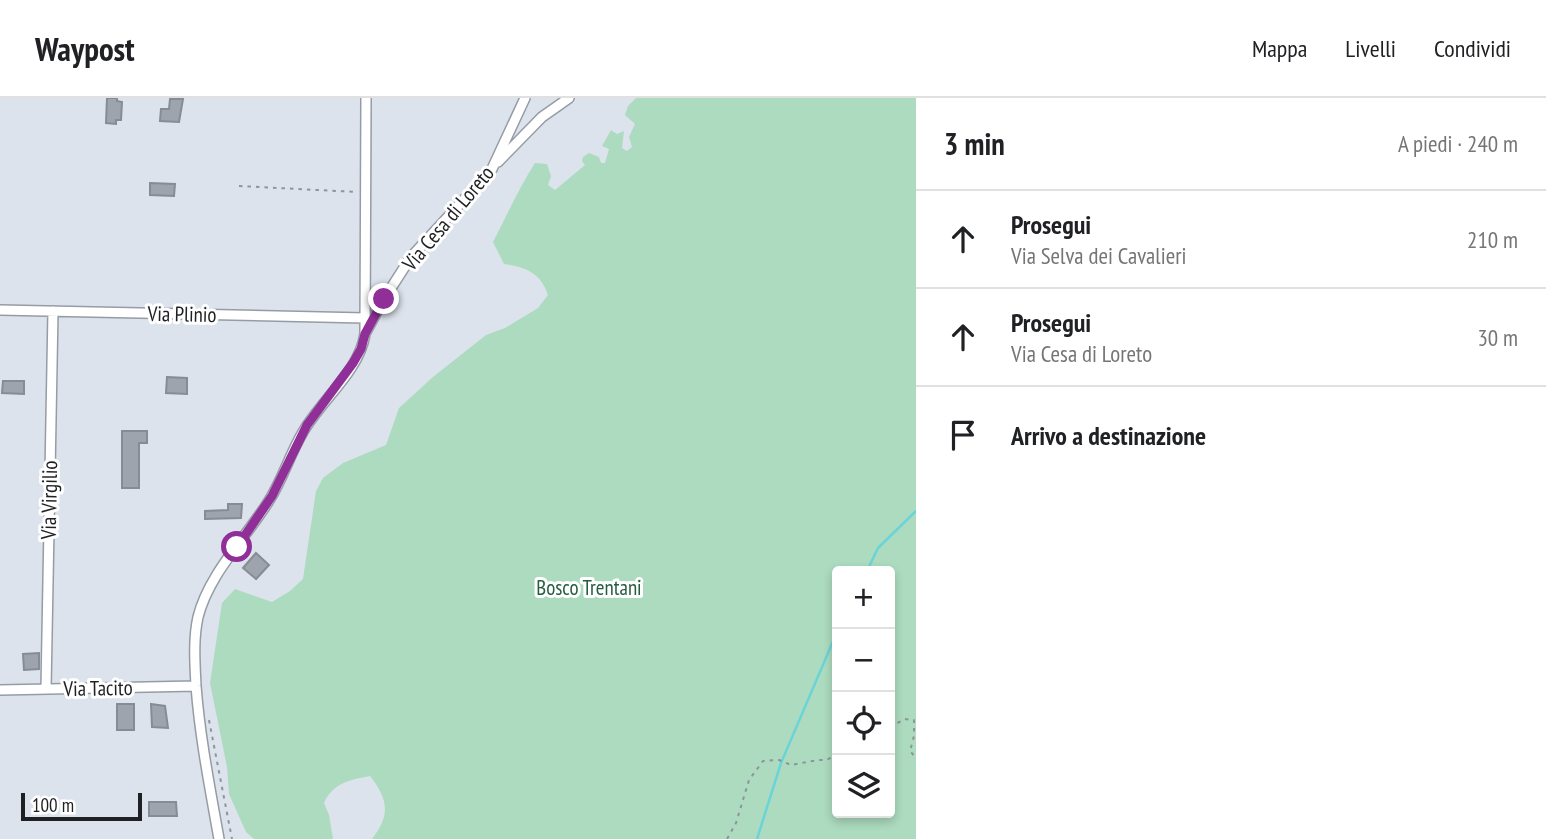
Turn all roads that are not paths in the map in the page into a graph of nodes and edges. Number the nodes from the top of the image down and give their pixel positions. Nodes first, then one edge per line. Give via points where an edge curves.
1 (366, 98) edge
2 (525, 98) edge
3 (569, 98) edge
4 (492, 169) junction
5 (0, 310) edge
6 (53, 311) junction
7 (365, 318) junction
8 (365, 334) junction
9 (196, 686) junction
10 (46, 689) junction
11 (0, 690) edge
12 (219, 839) edge

1 - 7 street
2 - 4 street, Via Cesa di Loreto
3 - 4 street via 542,117
4 - 8 street, Via Cesa di Loreto via 411,257
5 - 6 street, Via Plinio
6 - 7 street, Via Plinio
6 - 10 street, Via Virgilio
7 - 8 street
8 - 9 street, Via Cesa di Loreto via 353,363 307,425 272,496 206,597 196,630
9 - 10 street, Via Tacito
9 - 12 street, Via Cesa di Loreto
10 - 11 street, Via Tacito

